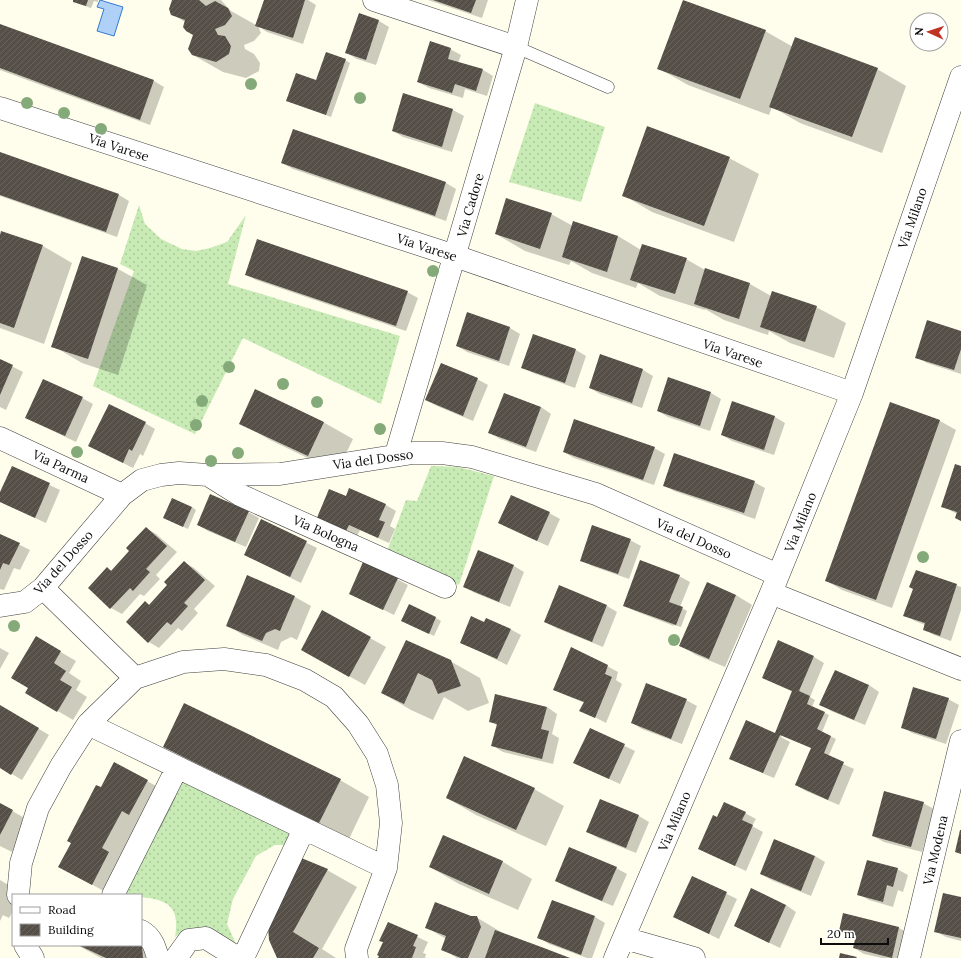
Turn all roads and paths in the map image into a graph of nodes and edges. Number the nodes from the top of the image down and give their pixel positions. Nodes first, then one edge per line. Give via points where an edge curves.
1 (374, 0) edge
2 (527, 0) edge
3 (516, 47) junction
4 (961, 77) edge
5 (608, 87) dead end
6 (0, 108) edge
7 (455, 256) junction
8 (852, 393) junction
9 (0, 438) edge
10 (396, 454) junction
11 (208, 475) junction
12 (122, 495) junction
13 (775, 584) junction
14 (446, 587) dead end
15 (43, 588) junction
16 (0, 606) edge
17 (961, 669) edge
18 (135, 678) junction
19 (88, 724) junction
20 (961, 741) edge
21 (177, 768) junction
22 (304, 829) junction
23 (386, 868) junction
24 (18, 894) edge
25 (114, 894) edge
26 (142, 932) edge
27 (624, 938) junction
28 (26, 946) edge
29 (33, 958) edge
30 (158, 958) edge
31 (176, 958) edge
32 (238, 958) edge
33 (243, 958) edge
34 (357, 958) edge
35 (615, 958) edge
36 (694, 958) edge
37 (909, 958) edge

1 - 3 street
2 - 3 street, Via Cadore
3 - 5 lane
3 - 7 street, Via Cadore
4 - 8 street, Via Milano
6 - 7 street, Via Varese
7 - 8 street, Via Varese
7 - 10 street, Via Cadore
8 - 13 street, Via Milano
9 - 12 street, Via Parma
10 - 11 street, Via del Dosso via 280,474
10 - 13 street, Via del Dosso via 472,457 596,494
11 - 12 street, Via del Dosso via 161,475 142,480
11 - 14 street, Via Bologna via 240,495
12 - 15 street, Via del Dosso
13 - 17 street, Via del Dosso
13 - 27 street, Via Milano
15 - 16 street, Via del Dosso via 25,602
15 - 18 street
18 - 19 street
18 - 23 street via 183,662 224,659 266,665 305,680 334,697 358,724 377,754 387,785 391,823
19 - 21 street
19 - 24 street via 38,808 21,863
20 - 37 street, Via Modena
21 - 22 street
21 - 25 street
22 - 23 street
22 - 33 street
23 - 34 street via 356,949
26 - 30 street via 154,943
27 - 35 street, Via Milano
27 - 36 street
28 - 29 street
31 - 32 street via 189,940 206,938

